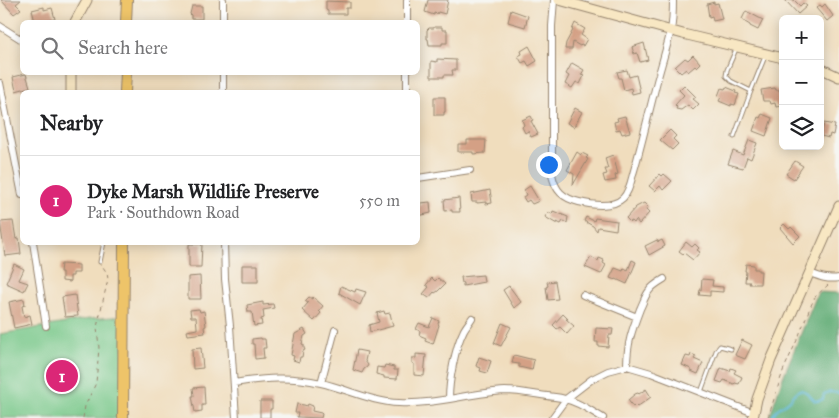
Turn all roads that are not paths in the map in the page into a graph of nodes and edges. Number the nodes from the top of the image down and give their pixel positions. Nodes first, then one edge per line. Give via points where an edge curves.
1 (87, 0) edge
2 (127, 0) edge
3 (223, 0) edge
4 (407, 0) edge
5 (554, 0) edge
6 (559, 0) edge
7 (673, 0) edge
8 (77, 20) edge
9 (126, 20) edge
10 (223, 20) edge
11 (407, 20) edge
12 (0, 26) edge
13 (671, 30) junction
14 (20, 39) edge
15 (737, 47) junction
16 (766, 54) junction
17 (779, 57) edge
18 (824, 70) edge
19 (71, 75) edge
20 (126, 75) edge
21 (223, 75) edge
22 (407, 75) edge
23 (839, 77) edge
24 (0, 83) edge
25 (71, 90) edge
26 (126, 90) edge
27 (224, 90) edge
28 (407, 90) edge
29 (751, 91) junction
30 (734, 137) dead end
31 (470, 170) dead end
32 (420, 178) edge
33 (20, 185) edge
34 (839, 206) edge
35 (33, 245) edge
36 (103, 245) edge
37 (124, 245) edge
38 (224, 245) edge
39 (100, 262) road end
40 (810, 273) junction
41 (839, 278) edge
42 (664, 279) dead end
43 (583, 295) dead end
44 (637, 317) junction
45 (472, 318) dead end
46 (46, 326) dead end
47 (335, 330) dead end
48 (731, 349) dead end
49 (627, 366) junction
50 (234, 383) junction
51 (321, 383) junction
52 (701, 392) junction
53 (566, 399) junction
54 (449, 400) junction
55 (754, 416) edge
56 (123, 418) edge
57 (236, 418) edge
58 (552, 418) edge
59 (602, 418) edge

1 - 8 street
2 - 9 main road
3 - 10 street
4 - 11 street
5 - 13 street via 552,174 562,194 582,202 615,203 627,192
6 - 13 street
7 - 13 street
12 - 14 street
13 - 15 street
15 - 16 street
15 - 29 lane via 726,76
16 - 17 street
16 - 29 lane
18 - 23 street
19 - 25 street
20 - 26 main road
21 - 27 street
22 - 28 street
24 - 33 street
29 - 30 lane
31 - 32 street
34 - 40 street
35 - 46 street
36 - 39 lane
37 - 56 main road
38 - 50 street
40 - 41 street via 830,280
40 - 55 street via 771,360
42 - 44 street via 647,292
43 - 44 street
44 - 49 street via 629,340
45 - 54 street via 456,354
47 - 51 street
48 - 52 lane via 720,346 716,351
49 - 52 street
49 - 53 street via 598,376
50 - 51 street via 264,378
50 - 57 street
51 - 54 street via 389,402
52 - 55 street
53 - 54 street via 506,391
53 - 58 street
53 - 59 street

